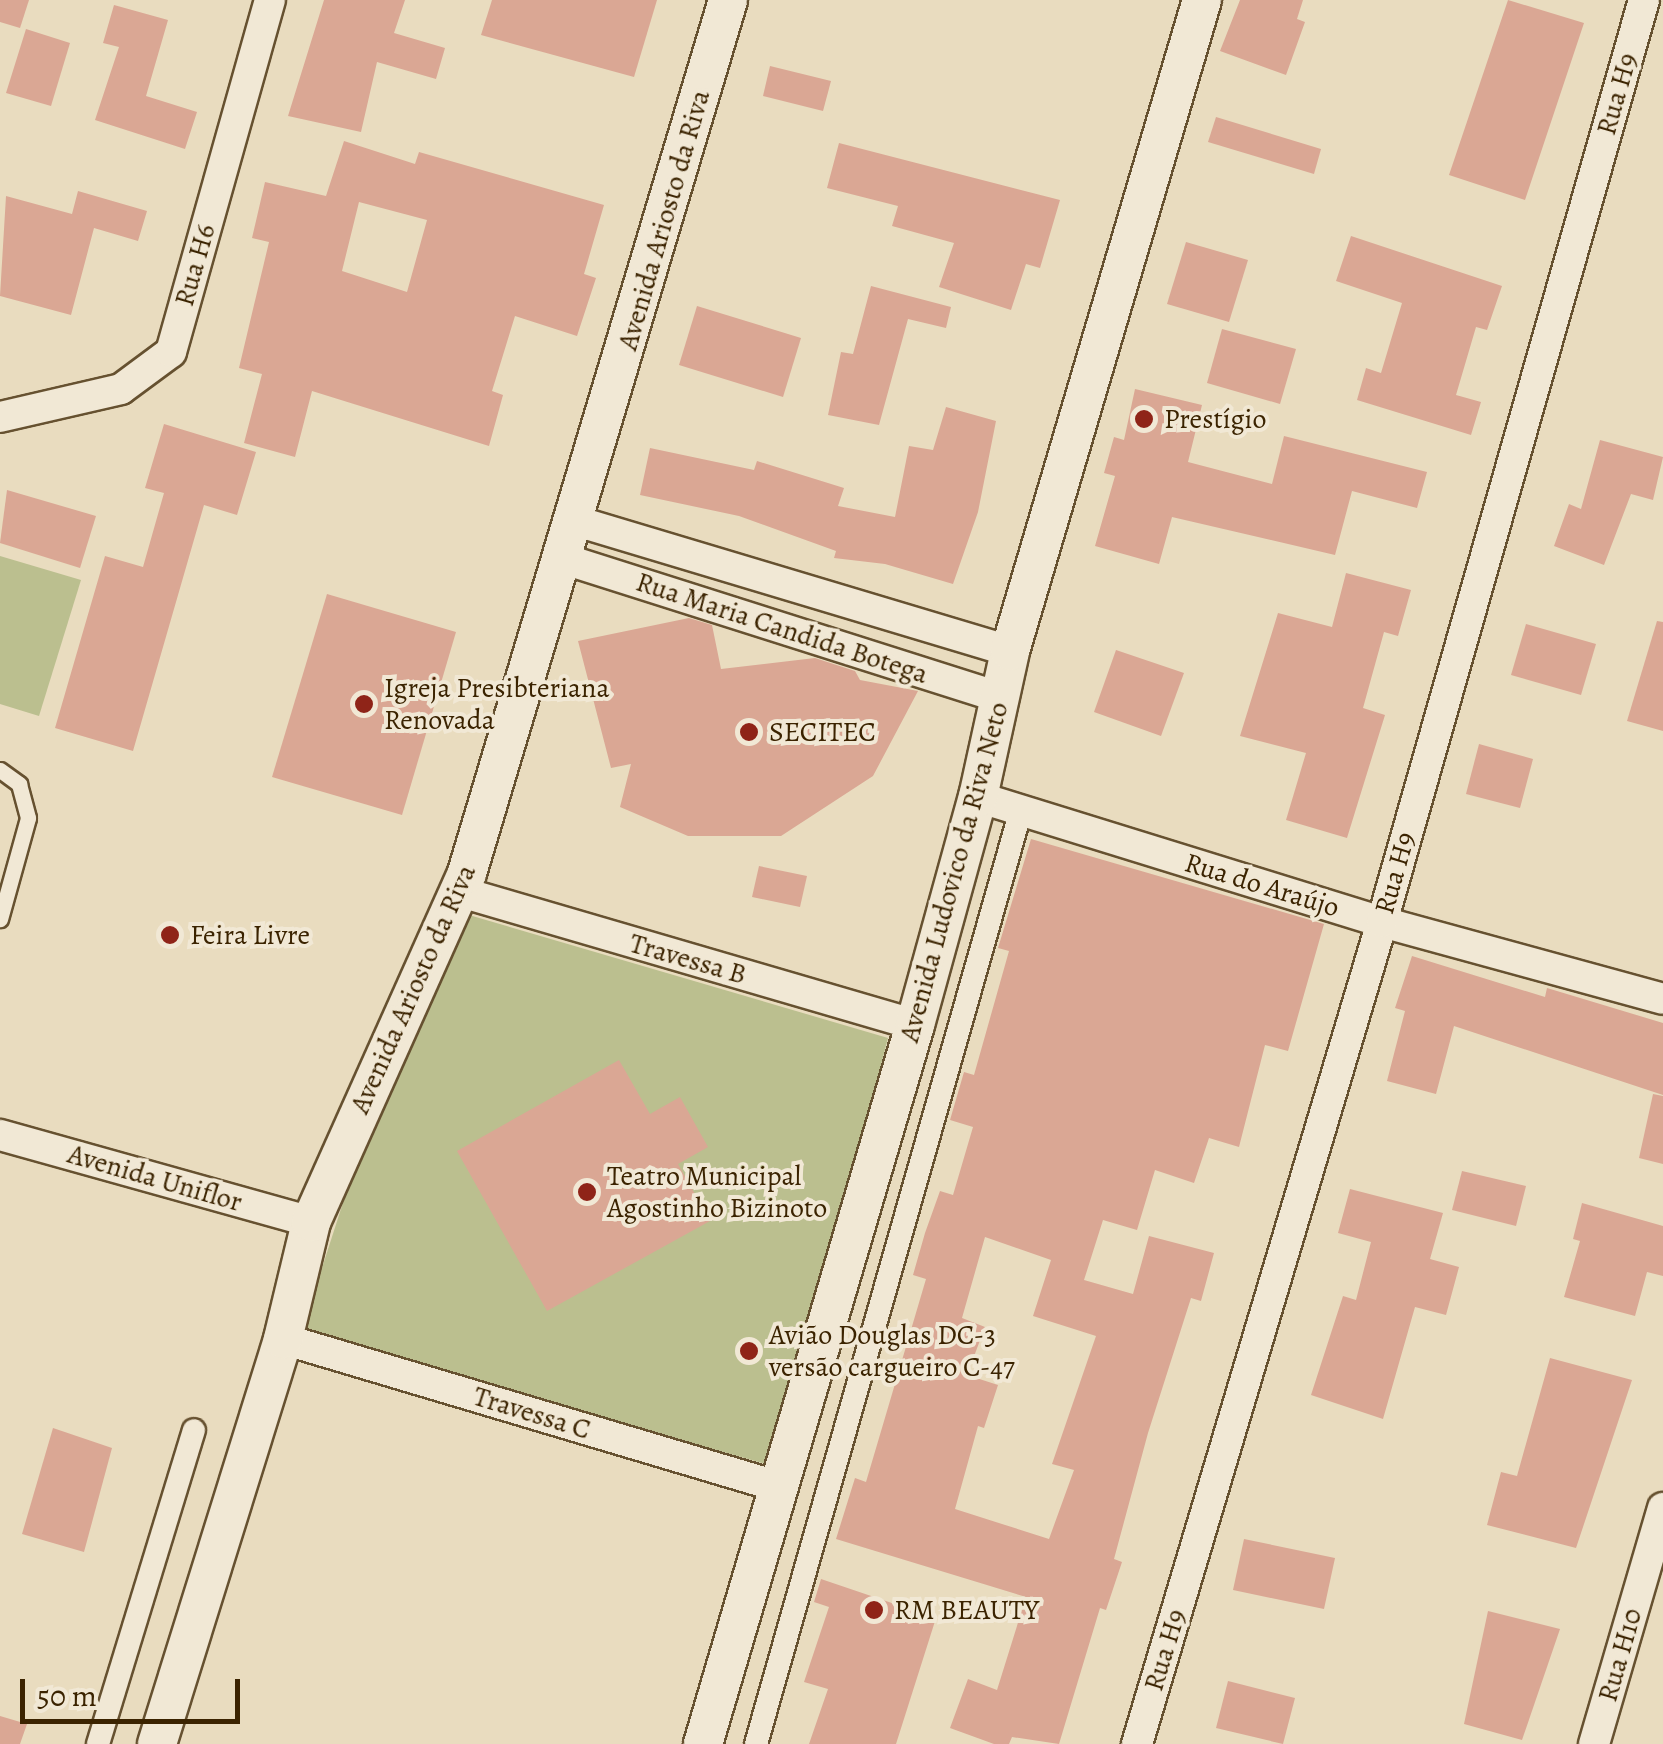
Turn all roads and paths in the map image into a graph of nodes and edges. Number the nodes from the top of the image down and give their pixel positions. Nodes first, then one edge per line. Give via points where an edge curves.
1 (270, 0) edge
2 (728, 0) edge
3 (1202, 0) edge
4 (1644, 0) edge
5 (1, 417) edge
6 (576, 521) junction
7 (564, 559) junction
8 (771, 580) junction
9 (757, 620) junction
10 (1010, 651) junction
11 (1000, 697) junction
12 (0, 770) edge
13 (978, 797) junction
14 (1021, 810) junction
15 (461, 892) junction
16 (0, 920) edge
17 (1382, 922) junction
18 (1663, 999) edge
19 (915, 1026) junction
20 (0, 1135) edge
21 (311, 1222) junction
22 (283, 1339) junction
23 (194, 1430) dead end
24 (780, 1487) junction
25 (1663, 1508) edge
26 (98, 1744) edge
27 (158, 1744) edge
28 (703, 1744) edge
29 (756, 1744) edge
30 (1136, 1744) edge
31 (1594, 1744) edge

1 - 5 street, Rua H6 via 171,352 122,389
2 - 6 street, Avenida Ariosto da Riva
3 - 10 street, Avenida Ludovico da Riva Neto
4 - 17 street, Rua H9
6 - 7 street, Avenida Ariosto da Riva
6 - 8 street, Rua Maria Candida Botega
7 - 9 street, Rua Maria Candida Botega
7 - 15 street, Avenida Ariosto da Riva
8 - 9 street
8 - 10 street, Rua Maria Candida Botega
9 - 11 street, Rua Maria Candida Botega
10 - 11 street, Avenida Ludovico da Riva Neto
11 - 13 street, Avenida Ludovico da Riva Neto
12 - 16 lane via 18,784 28,818
13 - 14 street, Rua do Araújo
13 - 19 street, Avenida Ludovico da Riva Neto
14 - 17 street, Rua do Araújo
14 - 29 street
15 - 19 street, Travessa B
15 - 21 street, Avenida Ariosto da Riva via 395,1024
17 - 18 street, Rua do Araújo
17 - 30 street, Rua H9
19 - 24 street, Avenida Ludovico da Riva Neto
20 - 21 street, Avenida Uniflor
21 - 22 street, Avenida Ariosto da Riva
22 - 24 street, Travessa C
22 - 27 street, Avenida Ariosto da Riva
23 - 26 street
24 - 28 street, Avenida Ludovico da Riva Neto
25 - 31 street, Rua H10

